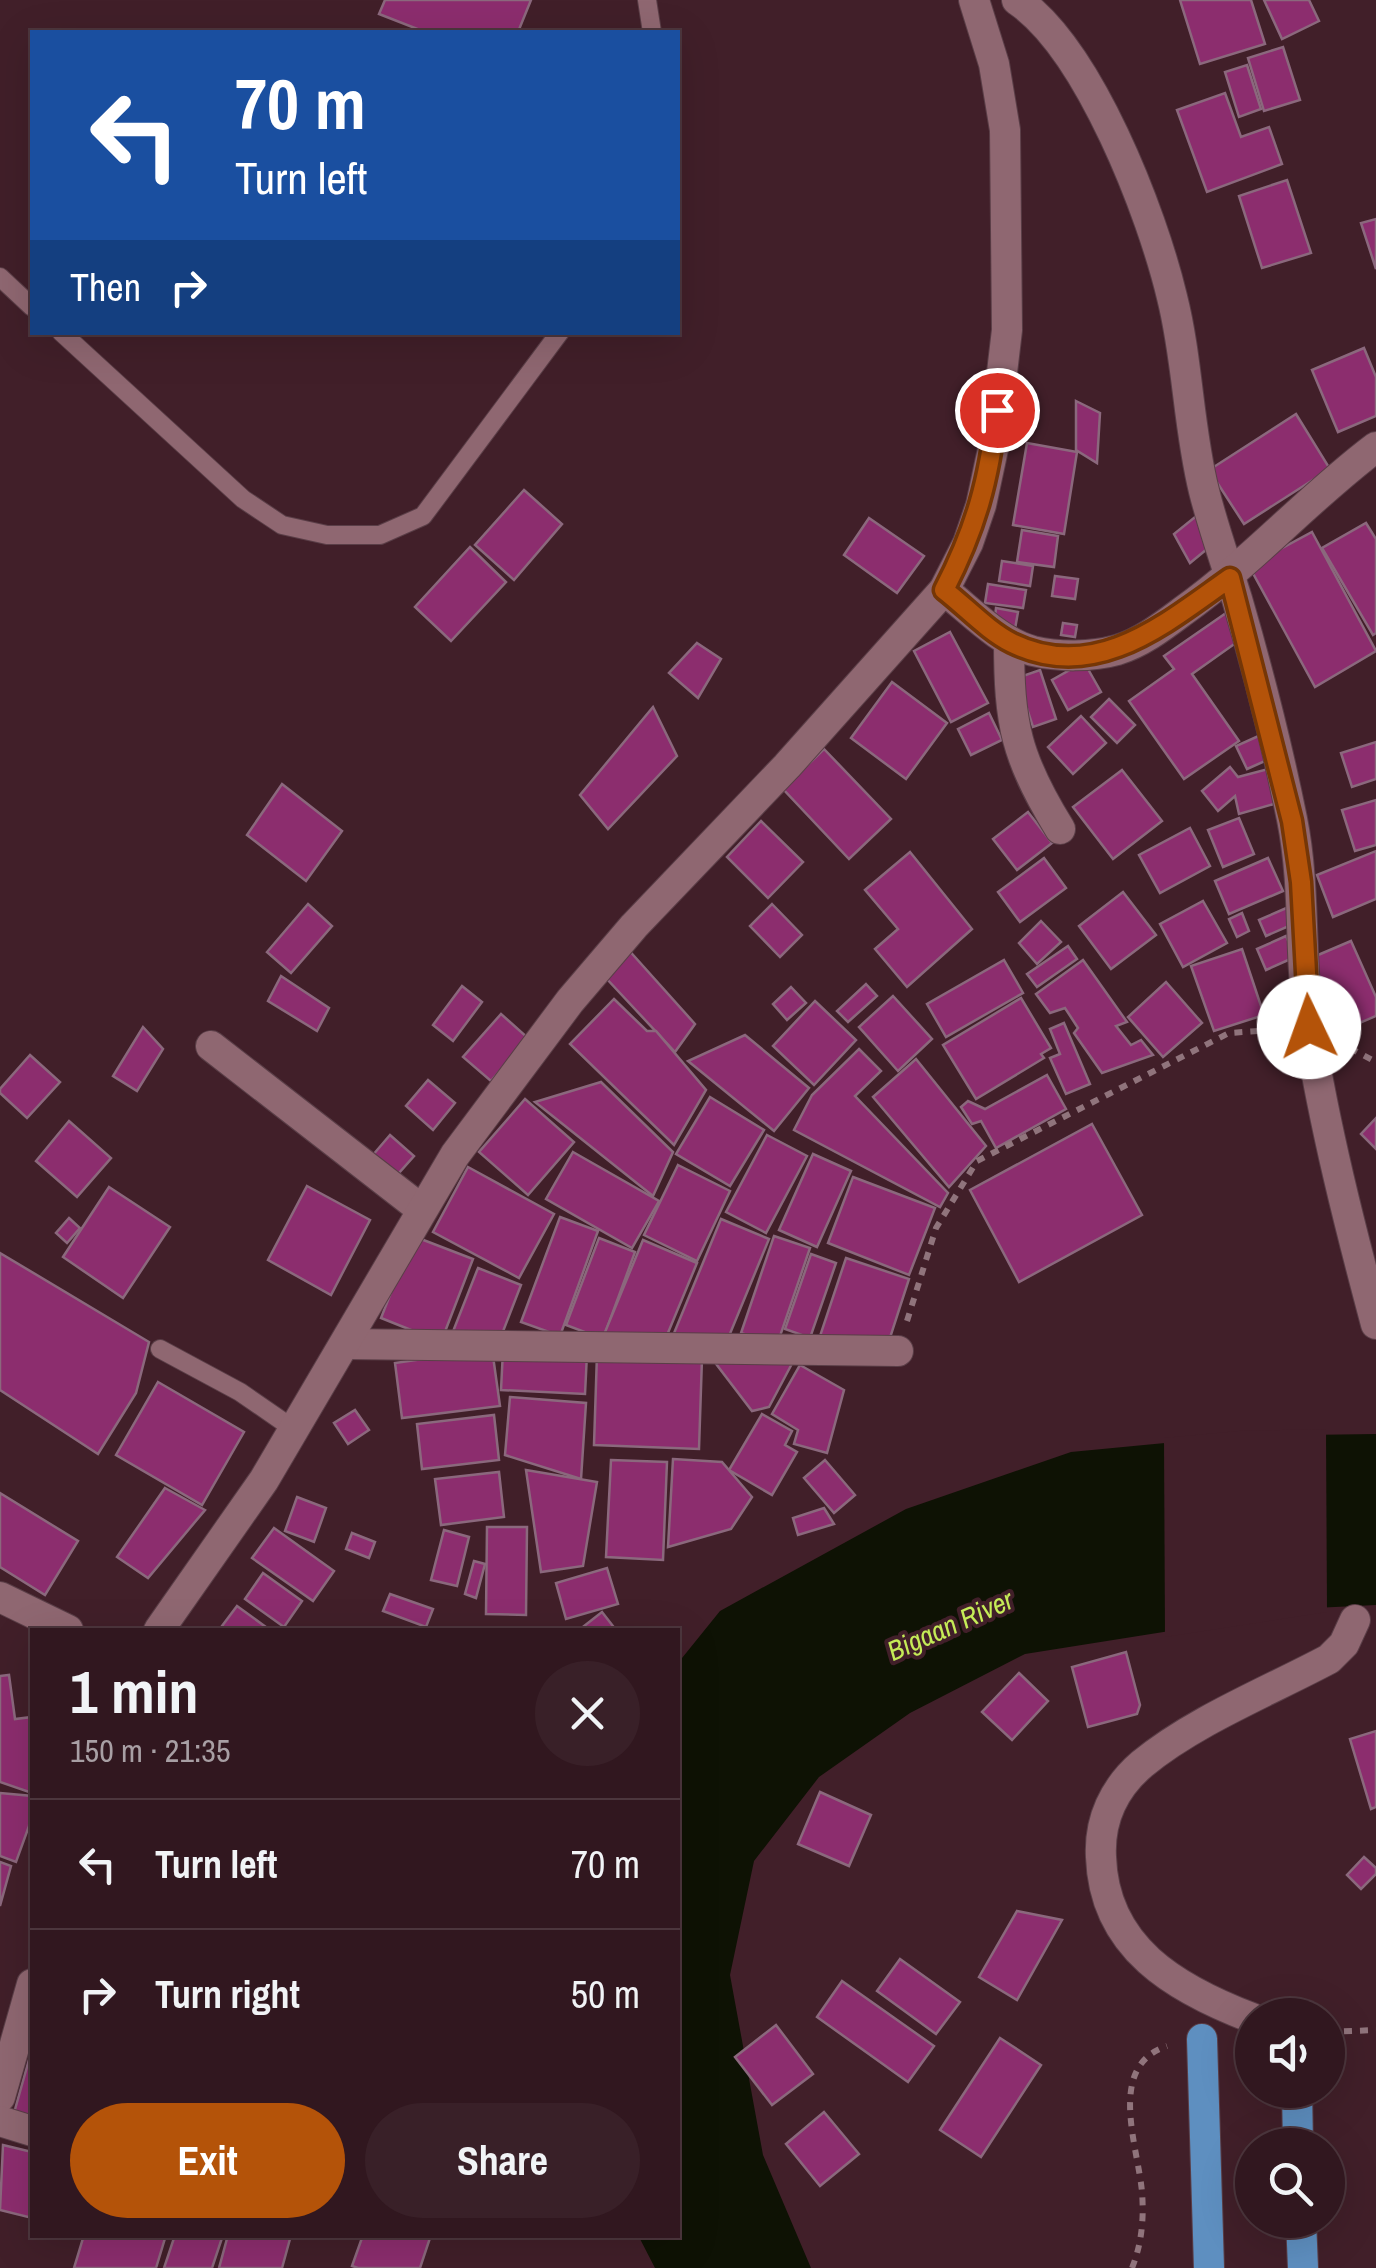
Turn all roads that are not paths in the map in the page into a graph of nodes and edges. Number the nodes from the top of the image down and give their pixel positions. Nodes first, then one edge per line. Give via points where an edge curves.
1 (647, 0) edge
2 (974, 0) edge
3 (1017, 0) edge
4 (652, 30) edge
5 (0, 277) edge
6 (30, 305) edge
7 (64, 335) edge
8 (558, 335) edge
9 (1376, 447) edge
10 (1230, 578) junction
11 (944, 590) junction
12 (1010, 642) junction
13 (1060, 830) dead end
14 (211, 1046) dead end
15 (420, 1209) junction
16 (1376, 1324) edge
17 (345, 1344) junction
18 (160, 1349) dead end
19 (898, 1350) road end
20 (295, 1430) junction
21 (0, 1597) edge
22 (1355, 1620) dead end
23 (64, 1628) edge
24 (160, 1628) edge
25 (30, 1991) edge
26 (1235, 2012) edge
27 (1202, 2039) road end
28 (0, 2098) edge
29 (0, 2121) edge
30 (30, 2130) edge
31 (1302, 2238) edge
32 (1209, 2268) edge
33 (1303, 2268) edge

1 - 4 lane
2 - 11 street via 1005,130 1006,330 981,504
3 - 10 street via 1071,60 1108,121 1144,206 1172,297 1204,490
5 - 6 lane
7 - 8 lane via 242,499 282,524 327,535 380,535 423,516
9 - 10 street
10 - 12 street via 1117,650 1057,654
10 - 16 street via 1292,821 1309,1027 1350,1236
11 - 12 street
11 - 15 street via 570,1001
12 - 13 street via 1009,702 1020,752
14 - 15 street
15 - 17 street
17 - 19 street
17 - 20 street
18 - 20 lane
20 - 24 street
21 - 23 street
22 - 26 street via 1330,1660 1185,1735 1141,1765 1110,1800 1100,1843 1102,1885 1117,1924 1142,1956 1202,1999
25 - 28 street
27 - 32 main road
29 - 30 street
31 - 33 main road

